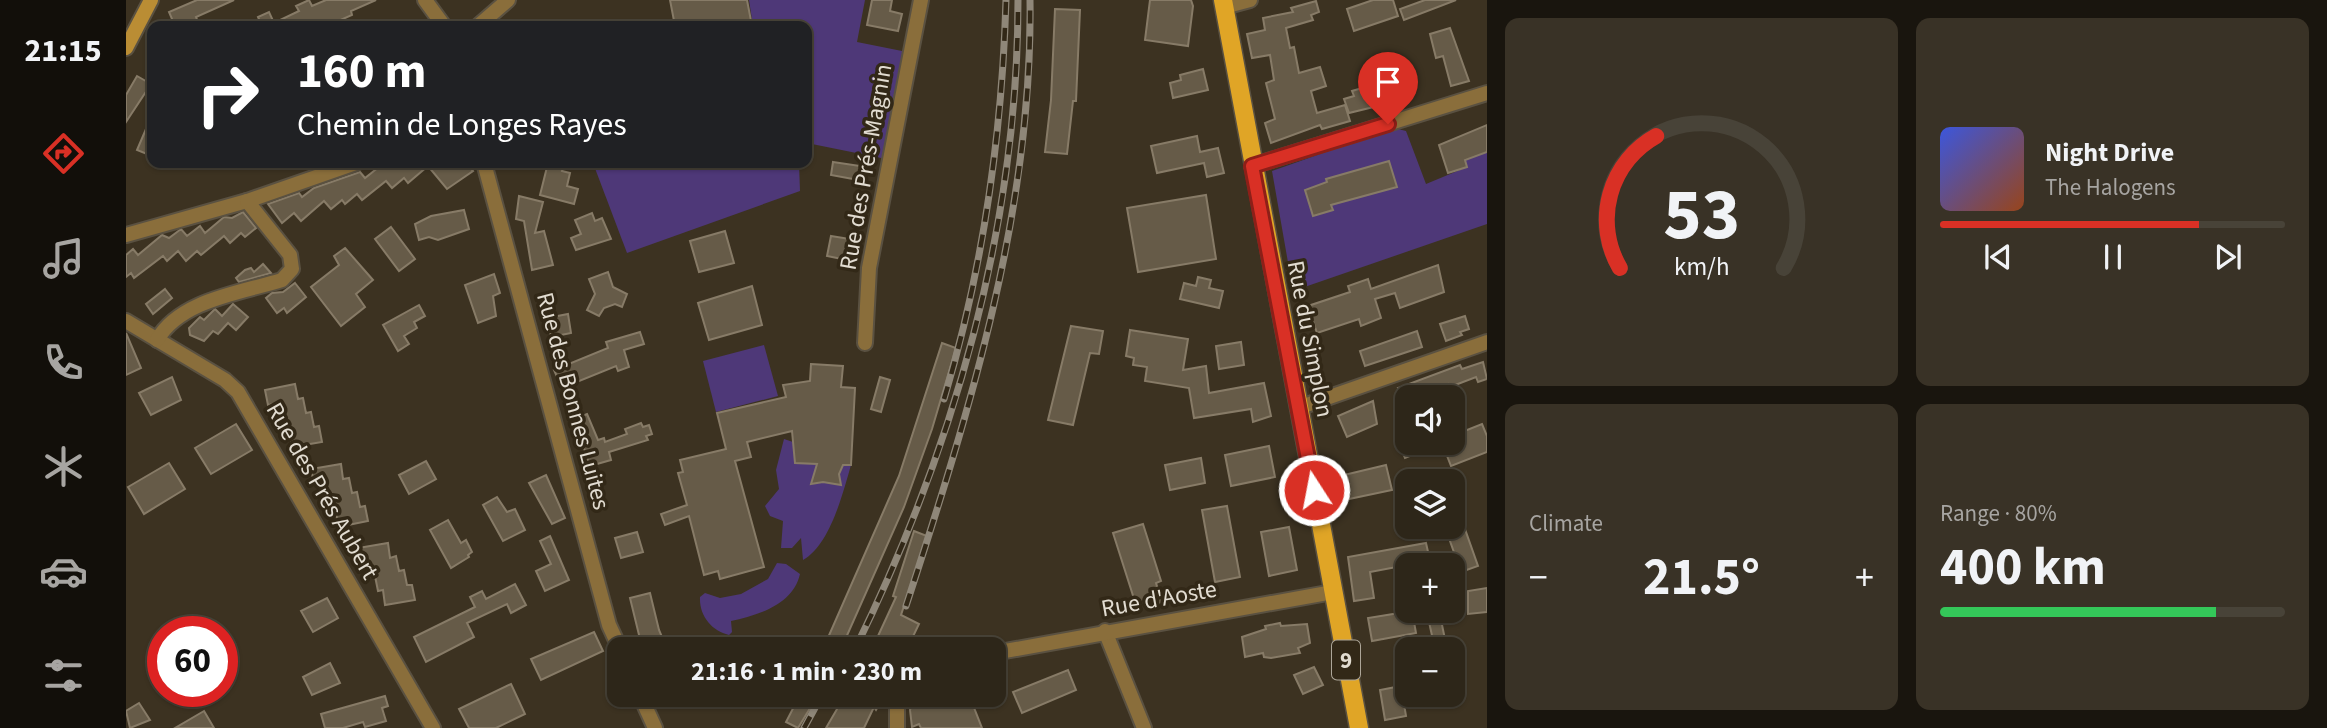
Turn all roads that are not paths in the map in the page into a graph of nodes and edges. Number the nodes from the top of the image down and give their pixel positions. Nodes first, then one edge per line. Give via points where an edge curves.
1 (151, 0) edge
2 (425, 0) edge
3 (508, 0) edge
4 (921, 0) edge
5 (1250, 0) edge
6 (1223, 3) edge
7 (440, 21) edge
8 (484, 21) edge
9 (127, 44) edge
10 (1487, 93) edge
11 (1252, 166) junction
12 (342, 168) edge
13 (485, 168) edge
14 (247, 201) junction
15 (126, 235) edge
16 (126, 321) edge
17 (157, 340) junction
18 (1487, 342) edge
19 (865, 343) dead end
20 (1298, 408) junction
21 (1333, 592) junction
22 (1105, 631) junction
23 (614, 637) edge
24 (1006, 651) edge
25 (645, 707) edge
26 (898, 707) edge
27 (433, 728) edge
28 (655, 728) edge
29 (897, 728) edge
30 (1144, 728) edge
31 (1359, 728) edge

1 - 9 main road
2 - 7 street
3 - 8 street
4 - 19 street, Rue des Prés-Magnin via 869,268
5 - 6 street
6 - 11 main road, Rue du Simplon / 9
10 - 11 street
11 - 20 main road, Rue du Simplon / 9
12 - 14 street
13 - 23 street, Rue des Bonnes Luites
14 - 15 street
14 - 17 street via 290,255 292,269 282,280 184,312 168,323
16 - 17 street, Rue des Prés Aubert
17 - 27 street, Rue des Prés Aubert via 238,392
18 - 20 street
20 - 21 main road, Rue du Simplon / 9
21 - 22 street, Rue d'Aoste
21 - 31 main road, Rue du Simplon / 9
22 - 24 street, Rue d'Aoste
22 - 30 street
25 - 28 street
26 - 29 street

